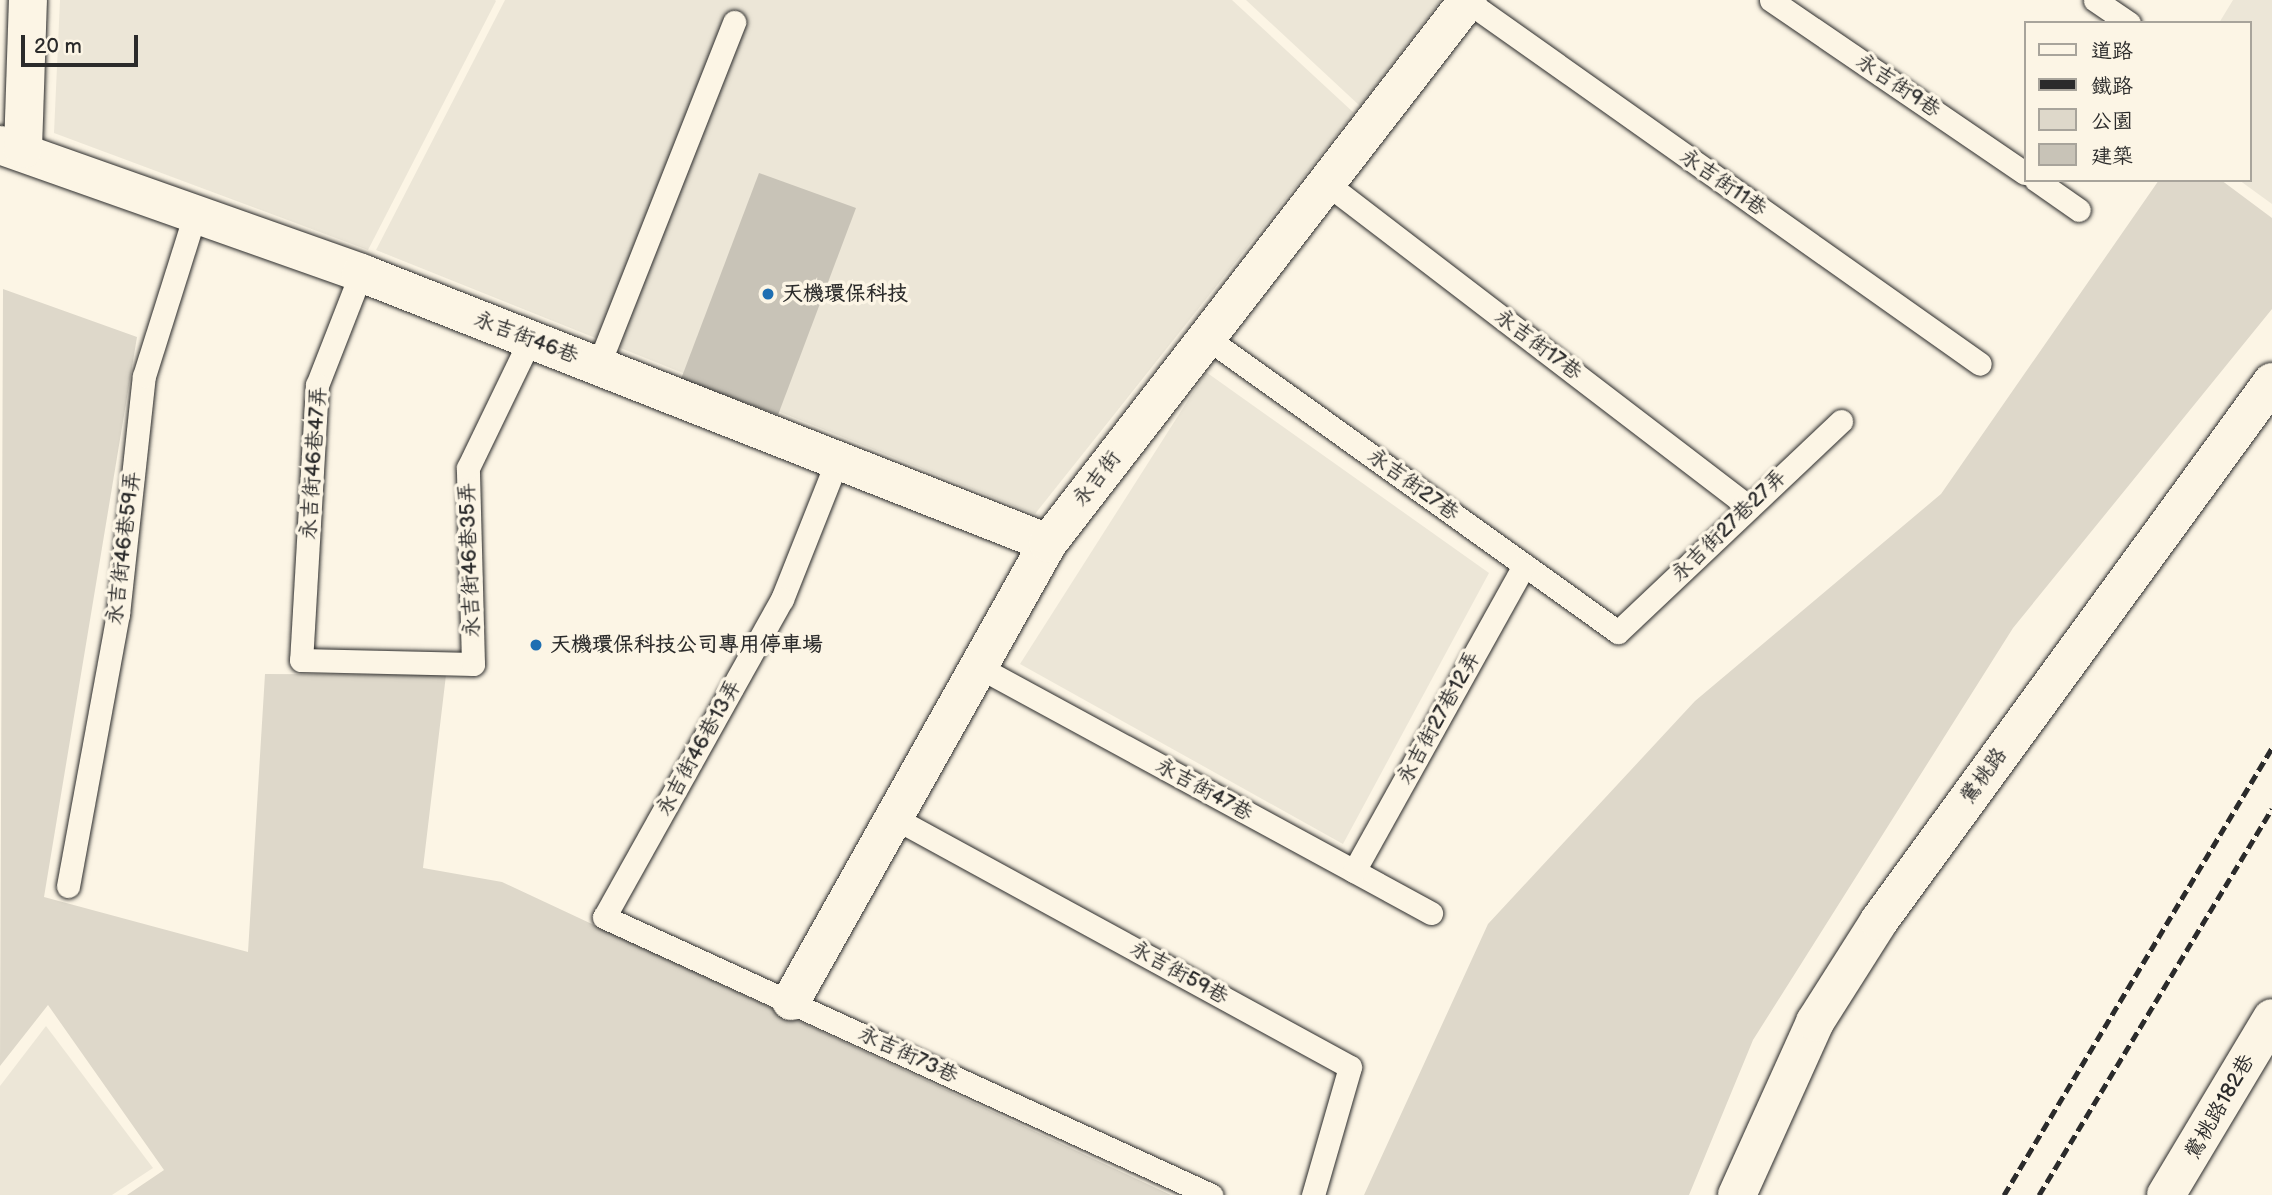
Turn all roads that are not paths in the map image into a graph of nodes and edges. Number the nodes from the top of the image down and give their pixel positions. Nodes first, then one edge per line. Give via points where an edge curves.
1 (28, 0) edge
2 (1771, 0) edge
3 (2095, 0) edge
4 (1467, 1) edge
5 (2126, 21) edge
6 (734, 22) dead end
7 (12, 147) edge
8 (2024, 172) edge
9 (2039, 182) edge
10 (1326, 183) junction
11 (2079, 210) dead end
12 (195, 214) junction
13 (361, 273) junction
14 (1207, 338) junction
15 (530, 340) junction
16 (1980, 365) dead end
17 (598, 366) junction
18 (2272, 382) edge
19 (1841, 421) dead end
20 (837, 461) junction
21 (1749, 507) junction
22 (1048, 543) junction
23 (1524, 565) junction
24 (1618, 632) joint
25 (302, 660) joint
26 (977, 666) junction
27 (891, 816) junction
28 (1354, 871) junction
29 (68, 886) dead end
30 (1431, 914) dead end
31 (604, 917) joint
32 (791, 1001) junction
33 (2272, 1018) edge
34 (1211, 1195) edge
35 (1313, 1195) edge
36 (1737, 1195) edge
37 (2166, 1195) edge

1 - 7 street
2 - 8 lane, 永吉街9巷
3 - 5 lane
4 - 10 street, 永吉街
4 - 16 lane, 永吉街11巷
6 - 17 lane
7 - 12 street, 永吉街46巷
9 - 11 lane
10 - 14 street, 永吉街
10 - 21 lane, 永吉街17巷
12 - 13 street, 永吉街46巷
12 - 29 lane, 永吉街46巷59弄 via 144,376 118,614
13 - 15 street, 永吉街46巷
13 - 25 lane, 永吉街46巷47弄 via 317,384
14 - 22 street, 永吉街
14 - 23 lane, 永吉街27巷
15 - 17 street, 永吉街46巷
15 - 25 lane, 永吉街46巷35弄 via 468,468 473,664
17 - 20 street, 永吉街46巷
18 - 36 street, 鶯桃路 via 1879,921 1815,1022
19 - 21 lane, 永吉街27巷27弄
20 - 22 street, 永吉街46巷
20 - 31 lane, 永吉街46巷13弄 via 782,599
21 - 24 lane, 永吉街27巷27弄
22 - 26 street, 永吉街
23 - 24 lane, 永吉街27巷
23 - 28 lane, 永吉街27巷12弄
26 - 27 street, 永吉街
26 - 28 lane, 永吉街47巷
27 - 32 street, 永吉街
27 - 35 lane, 永吉街59巷 via 1350,1067
28 - 30 lane, 永吉街47巷
31 - 32 lane, 永吉街73巷
32 - 34 lane, 永吉街73巷
33 - 37 street, 鶯桃路182巷

